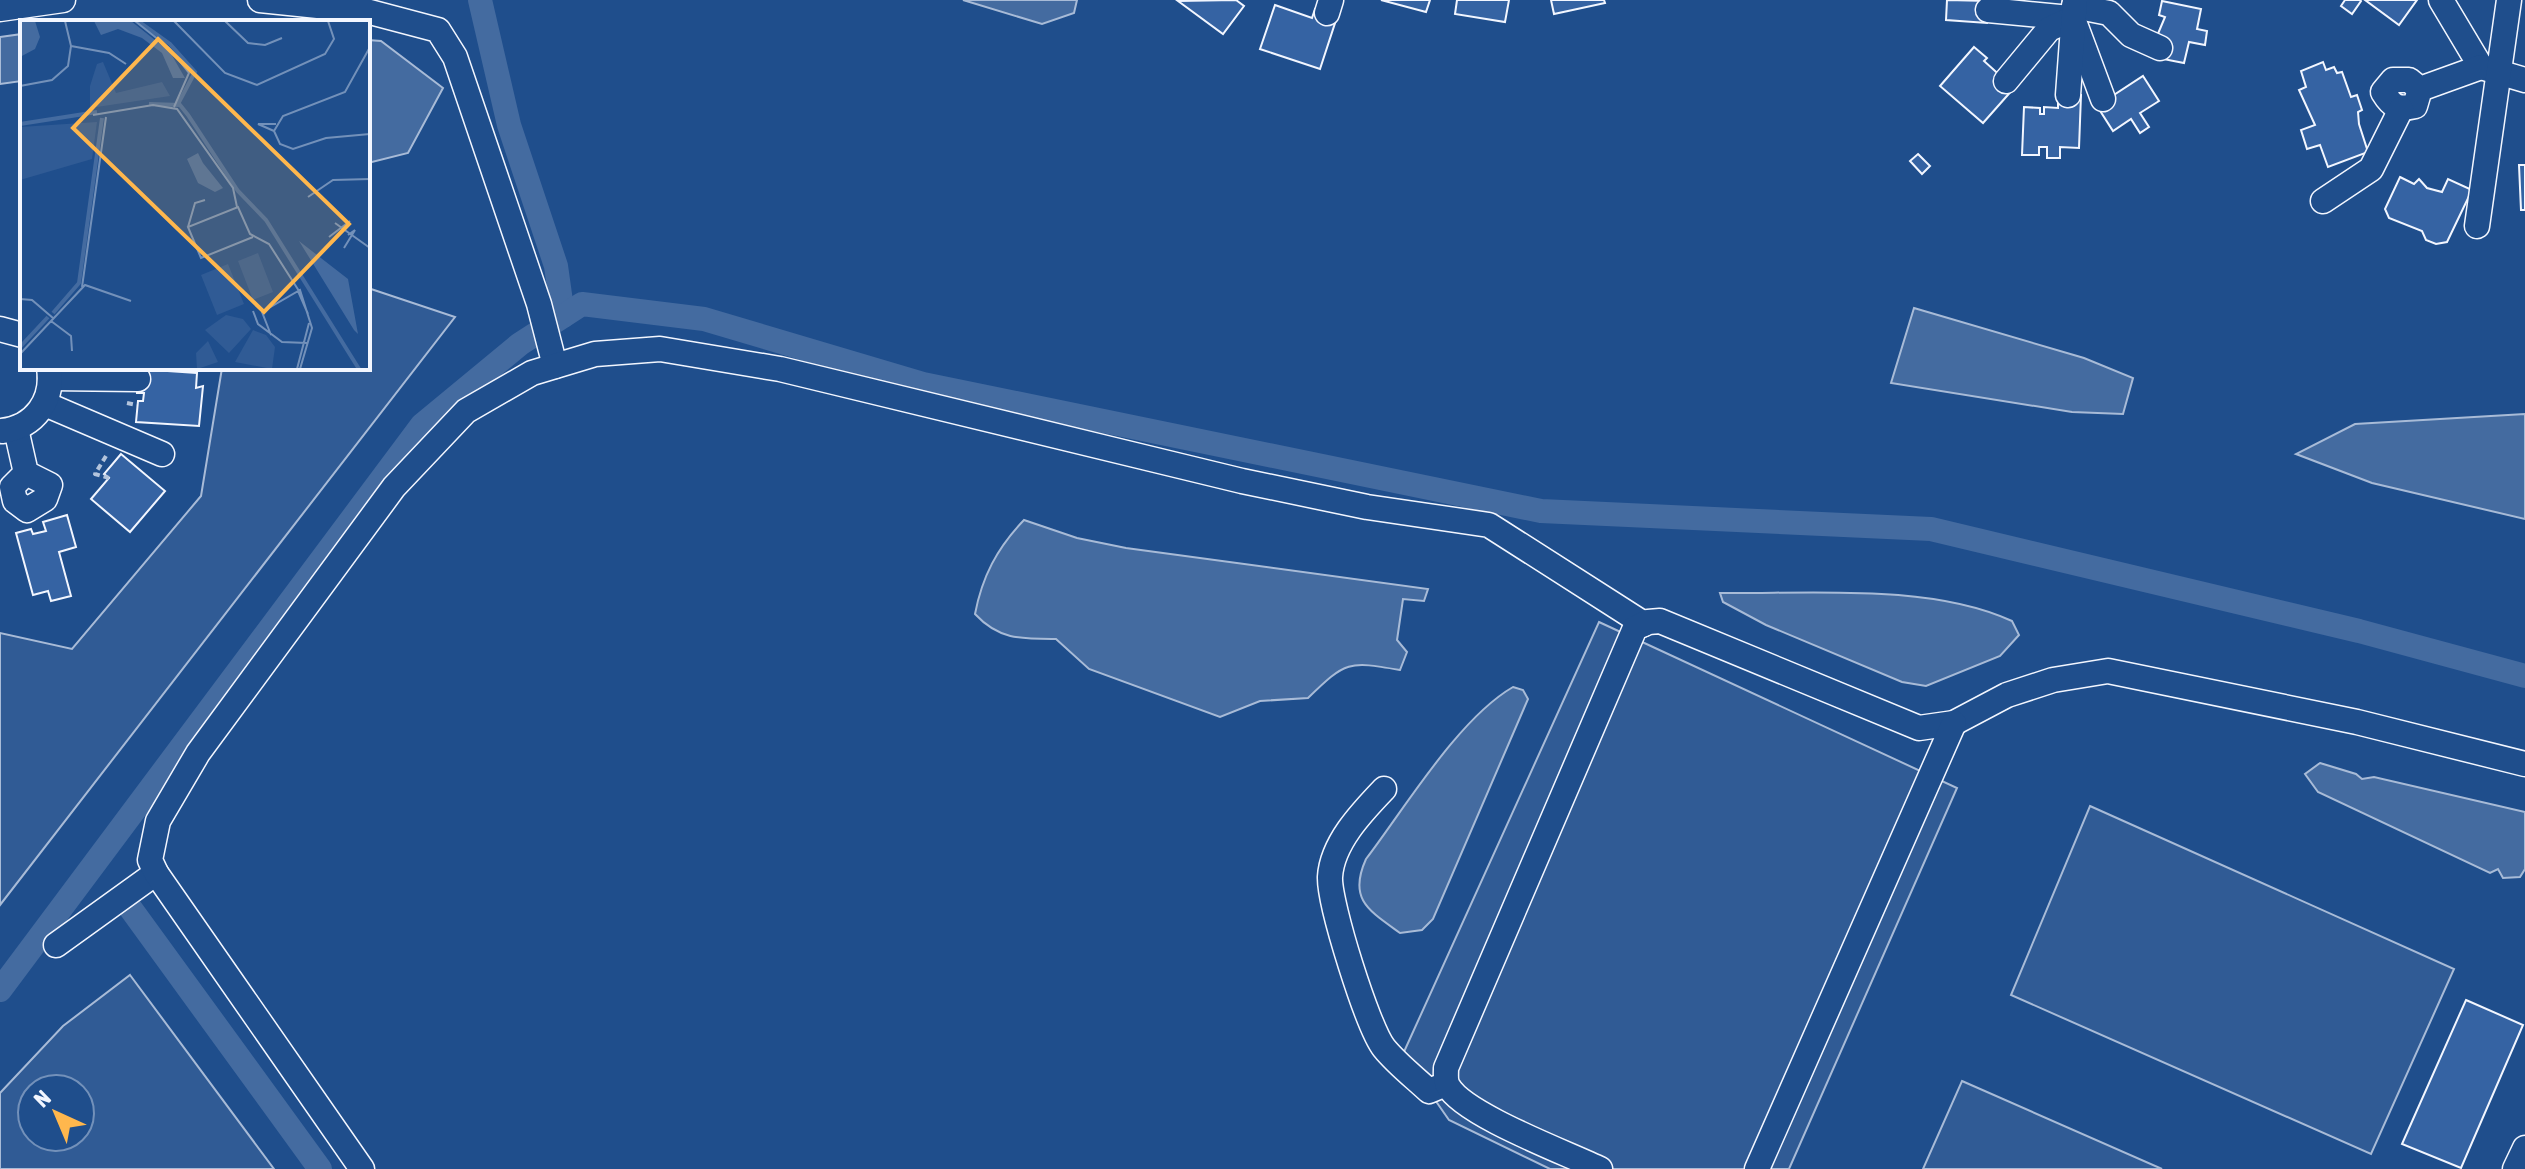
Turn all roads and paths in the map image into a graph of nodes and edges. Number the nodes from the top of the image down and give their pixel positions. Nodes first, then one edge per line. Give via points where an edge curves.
1 (63, 0) edge
2 (260, 0) edge
3 (2441, 0) edge
4 (2509, 0) edge
5 (2074, 8) edge
6 (0, 9) edge
7 (1988, 10) dead end
8 (2160, 48) dead end
9 (2488, 69) junction
10 (2525, 80) edge
11 (2006, 81) dead end
12 (2068, 95) dead end
13 (2103, 99) dead end
14 (2323, 201) dead end
15 (2477, 226) dead end
16 (0, 329) edge
17 (20, 334) edge
18 (555, 365) junction
19 (49, 373) edge
20 (138, 379) dead end
21 (45, 404) junction
22 (8, 430) edge
23 (118, 437) junction
24 (162, 454) dead end
25 (26, 473) dead end
26 (109, 478) dead end
27 (1644, 624) junction
28 (1954, 723) junction
29 (2525, 764) edge
30 (1384, 789) dead end
31 (156, 873) junction
32 (56, 945) dead end
33 (1446, 1084) junction
34 (2525, 1148) edge
35 (362, 1169) edge
36 (1600, 1169) edge
37 (1757, 1169) edge
38 (2515, 1169) edge

1 - 6 street
2 - 18 street via 366,11 438,30 455,57
3 - 9 street
4 - 9 street
5 - 7 street
5 - 8 street via 2109,13 2131,35
5 - 11 street
5 - 12 street
5 - 13 street
9 - 10 street
9 - 14 street via 2420,89 2409,80 2393,80 2383,92 2390,105 2401,109 2371,169 2345,172
9 - 15 street
16 - 17 street
18 - 27 street via 595,354 660,349 780,369 1242,481 1489,525
18 - 31 street via 466,411 394,487 198,753 158,821 150,860
19 - 20 street
19 - 21 street
21 - 22 street
21 - 23 street
22 - 25 street
23 - 24 street
23 - 26 path via 95,474
27 - 28 street via 1660,621 1919,728
27 - 33 street via 1635,628 1446,1068
28 - 29 street via 2007,695 2108,671 2357,722
28 - 37 street
30 - 33 street via 1356,818 1330,878 1347,955 1382,1046 1429,1091
31 - 32 street
31 - 35 street
33 - 36 street via 1481,1114
34 - 38 street

